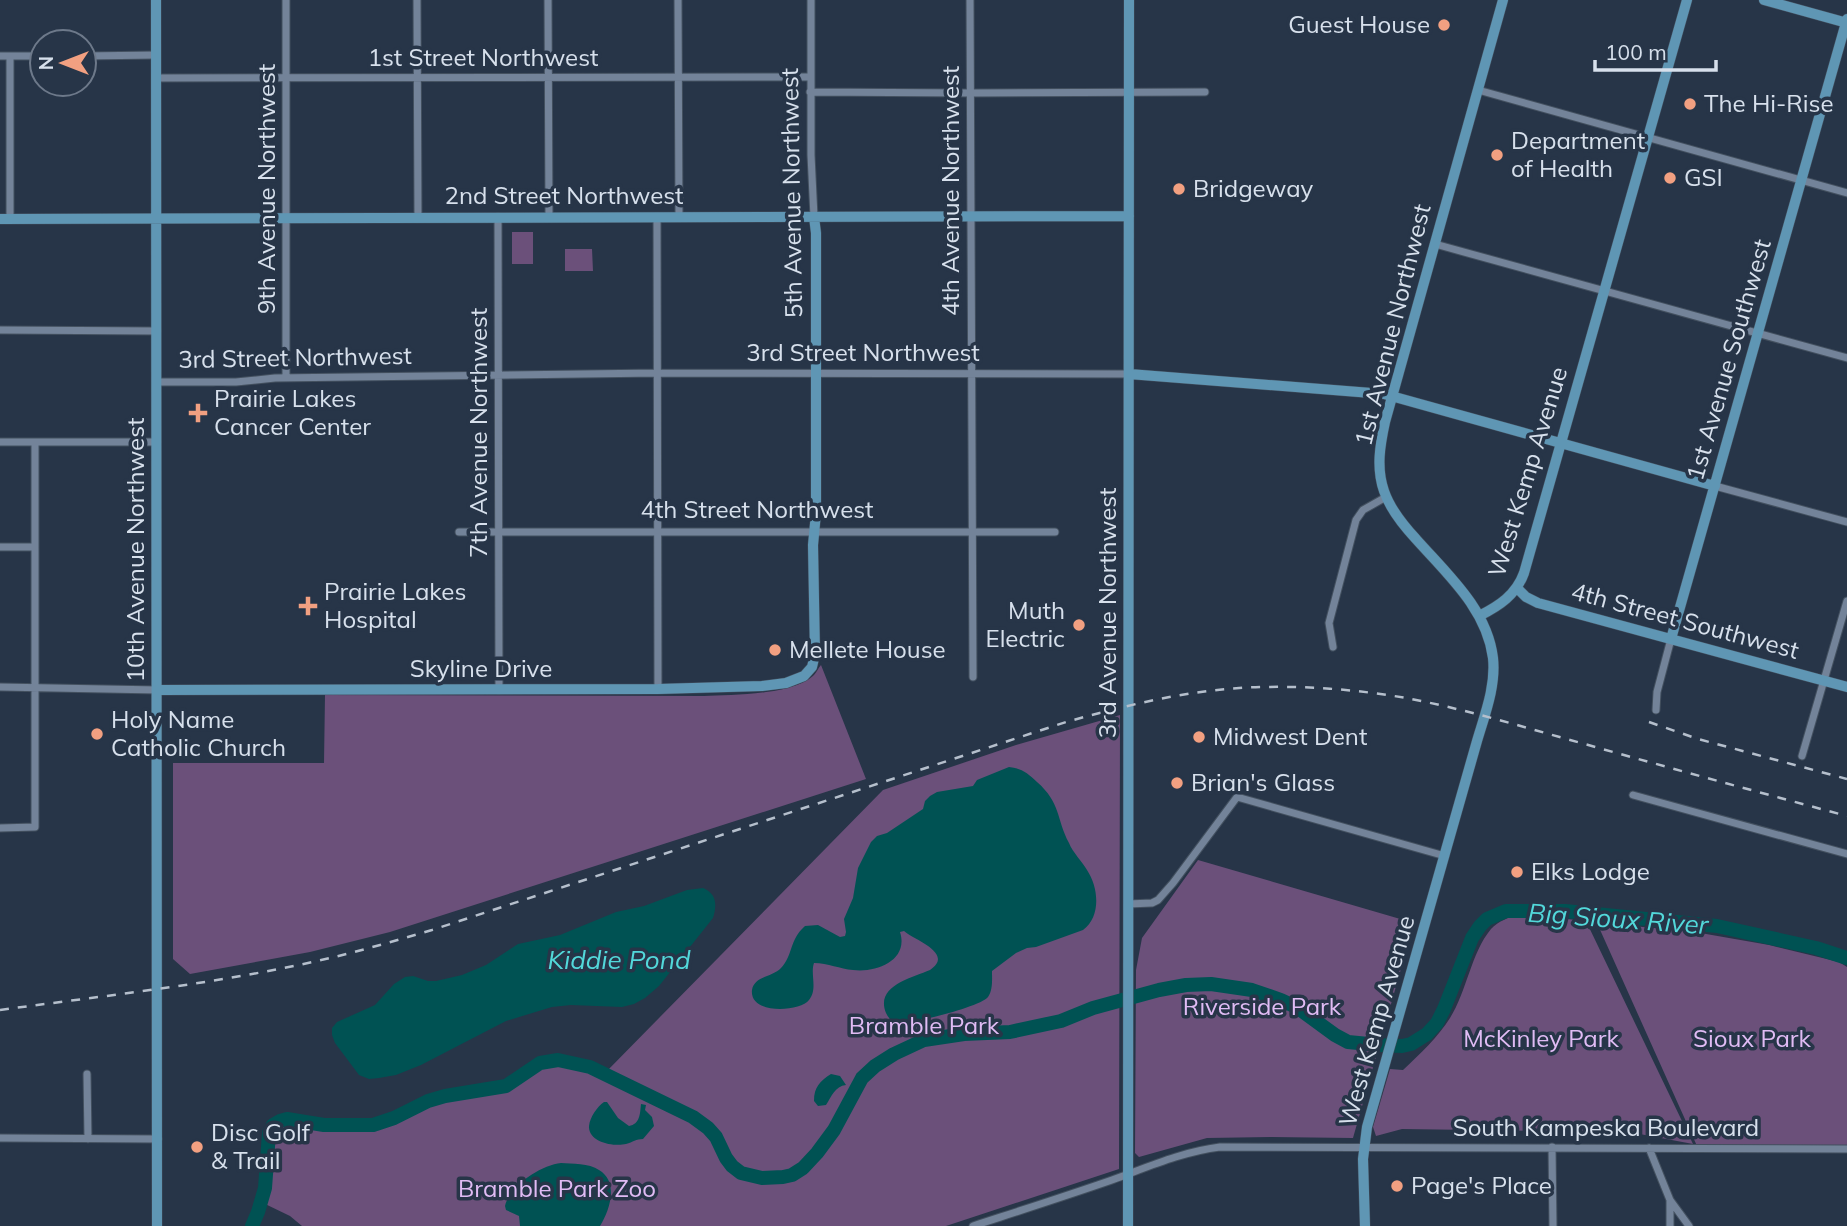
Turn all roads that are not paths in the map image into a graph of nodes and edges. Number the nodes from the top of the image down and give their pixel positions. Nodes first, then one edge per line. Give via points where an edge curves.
1 (156, 0) edge
2 (286, 0) edge
3 (417, 0) edge
4 (548, 0) edge
5 (678, 0) edge
6 (810, 0) edge
7 (970, 0) edge
8 (1129, 0) edge
9 (1503, 0) edge
10 (1687, 0) edge
11 (1764, 0) edge
12 (1847, 21) edge
13 (98, 55) edge
14 (156, 55) junction
15 (0, 56) edge
16 (10, 56) junction
17 (28, 56) edge
18 (810, 76) junction
19 (548, 77) junction
20 (678, 77) junction
21 (156, 78) junction
22 (286, 78) junction
23 (417, 78) junction
24 (1478, 90) junction
25 (1129, 91) junction
26 (810, 92) junction
27 (1205, 92) dead end
28 (971, 93) junction
29 (1648, 137) junction
30 (0, 138) edge
31 (10, 138) junction
32 (1802, 181) junction
33 (1847, 193) edge
34 (971, 216) junction
35 (1129, 216) junction
36 (498, 217) junction
37 (549, 217) junction
38 (657, 217) junction
39 (679, 217) junction
40 (814, 217) junction
41 (286, 218) junction
42 (418, 218) junction
43 (5, 219) edge
44 (156, 219) junction
45 (1434, 244) junction
46 (1605, 291) junction
47 (0, 330) edge
48 (157, 331) junction
49 (1757, 334) junction
50 (1847, 358) edge
51 (657, 373) junction
52 (816, 374) junction
53 (971, 374) junction
54 (1129, 374) junction
55 (498, 375) junction
56 (286, 378) junction
57 (157, 382) junction
58 (1392, 396) junction
59 (0, 442) edge
60 (35, 442) junction
61 (157, 442) junction
62 (1562, 444) junction
63 (1715, 486) junction
64 (1386, 497) junction
65 (1847, 522) edge
66 (499, 531) junction
67 (814, 531) junction
68 (971, 531) junction
69 (1055, 531) dead end
70 (459, 532) dead end
71 (657, 532) junction
72 (0, 547) edge
73 (35, 547) junction
74 (1517, 588) junction
75 (1847, 601) edge
76 (1479, 616) junction
77 (1671, 639) junction
78 (1333, 646) dead end
79 (804, 676) joint
80 (973, 677) dead end
81 (1824, 680) junction
82 (0, 687) edge
83 (1847, 687) edge
84 (35, 688) junction
85 (657, 689) junction
86 (158, 690) junction
87 (499, 690) junction
88 (1656, 710) dead end
89 (1802, 756) dead end
90 (1633, 795) dead end
91 (0, 828) edge
92 (1847, 854) edge
93 (1445, 856) junction
94 (1128, 904) junction
95 (87, 1074) dead end
96 (0, 1138) edge
97 (88, 1139) junction
98 (158, 1139) junction
99 (1364, 1147) junction
100 (1552, 1147) junction
101 (1649, 1148) junction
102 (1847, 1149) edge
103 (1128, 1174) junction
104 (1670, 1200) junction
105 (977, 1225) edge
106 (157, 1226) edge
107 (1128, 1226) edge
108 (1365, 1226) edge
109 (1553, 1226) edge
110 (1670, 1226) edge
111 (1689, 1226) edge

1 - 14 street, 10th Avenue Northwest
2 - 22 street, 9th Avenue Northwest
3 - 23 street
4 - 19 street
5 - 20 street
6 - 18 street, 5th Avenue Northwest
7 - 28 street, 4th Avenue Northwest
8 - 25 street, 3rd Avenue Northwest
9 - 24 street, 1st Avenue Northwest
10 - 29 street, West Kemp Avenue
11 - 12 street
12 - 32 street, 1st Avenue Southwest
13 - 14 street
14 - 21 street, 10th Avenue Northwest
15 - 16 street
16 - 17 street
16 - 31 street
18 - 20 street, 1st Street Northwest
18 - 26 street, 5th Avenue Northwest
19 - 20 street, 1st Street Northwest
19 - 23 street, 1st Street Northwest
19 - 37 street
20 - 39 street
21 - 22 street, 1st Street Northwest
21 - 44 street, 10th Avenue Northwest
22 - 23 street, 1st Street Northwest
22 - 41 street, 9th Avenue Northwest
23 - 42 street
24 - 29 street
24 - 45 street, 1st Avenue Northwest
25 - 27 street
25 - 28 street
25 - 35 street, 3rd Avenue Northwest
26 - 28 street
26 - 40 street, 5th Avenue Northwest
28 - 34 street, 4th Avenue Northwest
29 - 32 street
29 - 46 street, West Kemp Avenue
30 - 31 street
31 - 43 street
32 - 33 street
32 - 49 street, 1st Avenue Southwest
34 - 35 street, 2nd Street Northwest
34 - 40 street, 2nd Street Northwest
34 - 53 street, 4th Avenue Northwest
35 - 54 street, 3rd Avenue Northwest
36 - 37 street, 2nd Street Northwest
36 - 42 street, 2nd Street Northwest
36 - 55 street, 7th Avenue Northwest
37 - 38 street, 2nd Street Northwest
38 - 39 street, 2nd Street Northwest
38 - 51 street
39 - 40 street, 2nd Street Northwest
40 - 52 street, 5th Avenue Northwest
41 - 42 street, 2nd Street Northwest
41 - 44 street, 2nd Street Northwest
41 - 56 street, 9th Avenue Northwest
43 - 44 street, 2nd Street Northwest
44 - 48 street, 10th Avenue Northwest
45 - 46 street
45 - 58 street, 1st Avenue Northwest
46 - 49 street
46 - 62 street, West Kemp Avenue
47 - 48 street, 3rd Street Northwest
48 - 57 street, 10th Avenue Northwest
49 - 50 street
49 - 63 street, 1st Avenue Southwest
51 - 52 street, 3rd Street Northwest
51 - 55 street, 3rd Street Northwest
51 - 71 street
52 - 53 street, 3rd Street Northwest
52 - 67 street, 5th Avenue Northwest
53 - 54 street, 3rd Street Northwest
53 - 68 street, 4th Avenue Northwest
54 - 58 street, 3rd Street Northwest
54 - 94 street, 3rd Avenue Northwest
55 - 56 street, 3rd Street Northwest
55 - 66 street, 7th Avenue Northwest
56 - 57 street, 3rd Street Northwest
57 - 61 street, 10th Avenue Northwest
58 - 62 street, 3rd Street Northwest
58 - 64 street, 1st Avenue Northwest via 1380,450
59 - 60 street
60 - 61 street
60 - 73 street
61 - 86 street, 10th Avenue Northwest
62 - 63 street, 3rd Street Northwest
62 - 74 street, West Kemp Avenue
63 - 65 street
63 - 77 street, 1st Avenue Southwest
64 - 76 street
64 - 78 street via 1363,510 1356,520 1328,623
66 - 70 street, 4th Street Northwest
66 - 71 street, 4th Street Northwest
66 - 87 street, 7th Avenue Northwest
67 - 68 street, 4th Street Northwest
67 - 71 street, 4th Street Northwest
67 - 79 street, 5th Avenue Northwest via 815,654
68 - 69 street, 4th Street Northwest
68 - 80 street, 4th Avenue Northwest
71 - 85 street
72 - 73 street
73 - 84 street
74 - 76 street, West Kemp Avenue
74 - 77 street, 4th Street Southwest via 1538,603
75 - 81 street
76 - 93 street, West Kemp Avenue via 1493,655 1493,684
77 - 81 street, 4th Street Southwest
77 - 88 street, 1st Avenue Southwest
79 - 85 street, Skyline Drive via 786,683
81 - 83 street, 4th Street Southwest
81 - 89 street
82 - 84 street
84 - 86 street
84 - 91 street via 35,827
85 - 87 street, Skyline Drive
86 - 87 street, Skyline Drive
86 - 98 street, 10th Avenue Northwest
90 - 92 street
93 - 94 street via 1237,797 1158,900
93 - 99 street, West Kemp Avenue
94 - 103 street, 3rd Avenue Northwest
95 - 97 street
96 - 97 street
97 - 98 street
98 - 106 street, 10th Avenue Northwest
99 - 100 street, South Kampeska Boulevard
99 - 103 street, South Kampeska Boulevard via 1220,1147 1185,1153
99 - 108 street, West Kemp Avenue
100 - 101 street, South Kampeska Boulevard
100 - 109 street
101 - 102 street, South Kampeska Boulevard
101 - 104 street
103 - 105 street, South Kampeska Boulevard
103 - 107 street, 3rd Avenue Northwest
104 - 110 street
104 - 111 street

